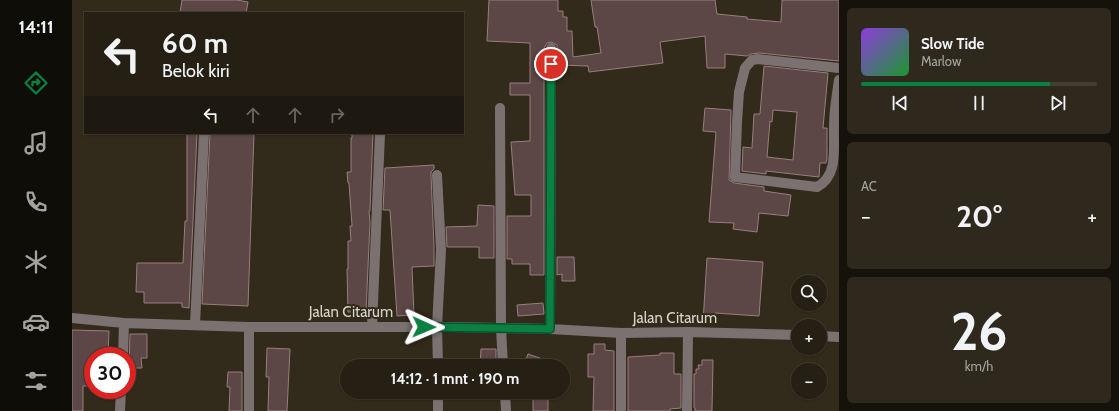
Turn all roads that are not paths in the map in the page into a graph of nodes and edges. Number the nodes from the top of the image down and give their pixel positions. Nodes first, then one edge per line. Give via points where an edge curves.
1 (552, 48) dead end
2 (839, 68) edge
3 (839, 80) edge
4 (500, 108) dead end
5 (204, 134) edge
6 (380, 134) edge
7 (437, 174) dead end
8 (72, 318) edge
9 (124, 323) junction
10 (195, 325) junction
11 (372, 326) junction
12 (249, 327) junction
13 (439, 327) junction
14 (501, 328) junction
15 (550, 329) junction
16 (688, 332) junction
17 (621, 333) junction
18 (791, 335) edge
19 (827, 336) edge
20 (839, 337) edge
21 (123, 347) edge
22 (438, 359) edge
23 (503, 359) edge
24 (121, 399) edge
25 (438, 399) edge
26 (505, 399) edge
27 (120, 411) edge
28 (250, 411) edge
29 (438, 411) edge
30 (506, 411) edge
31 (621, 411) edge
32 (688, 411) edge

1 - 15 street
2 - 3 street via 752,60 745,68 739,92 735,177 817,187 824,184 835,161 834,126
4 - 14 street
5 - 10 street
6 - 11 street
7 - 13 street via 441,250
8 - 9 street, Jalan Citarum
9 - 10 street, Jalan Citarum
9 - 21 street
10 - 12 street, Jalan Citarum
11 - 12 street, Jalan Citarum
11 - 13 street, Jalan Citarum
12 - 28 street
13 - 14 street, Jalan Citarum
13 - 22 street
14 - 15 street, Jalan Citarum
14 - 23 street
15 - 17 street, Jalan Citarum
16 - 17 street, Jalan Citarum
16 - 18 street, Jalan Citarum
16 - 32 street
17 - 31 street
19 - 20 street
24 - 27 street
25 - 29 street
26 - 30 street

